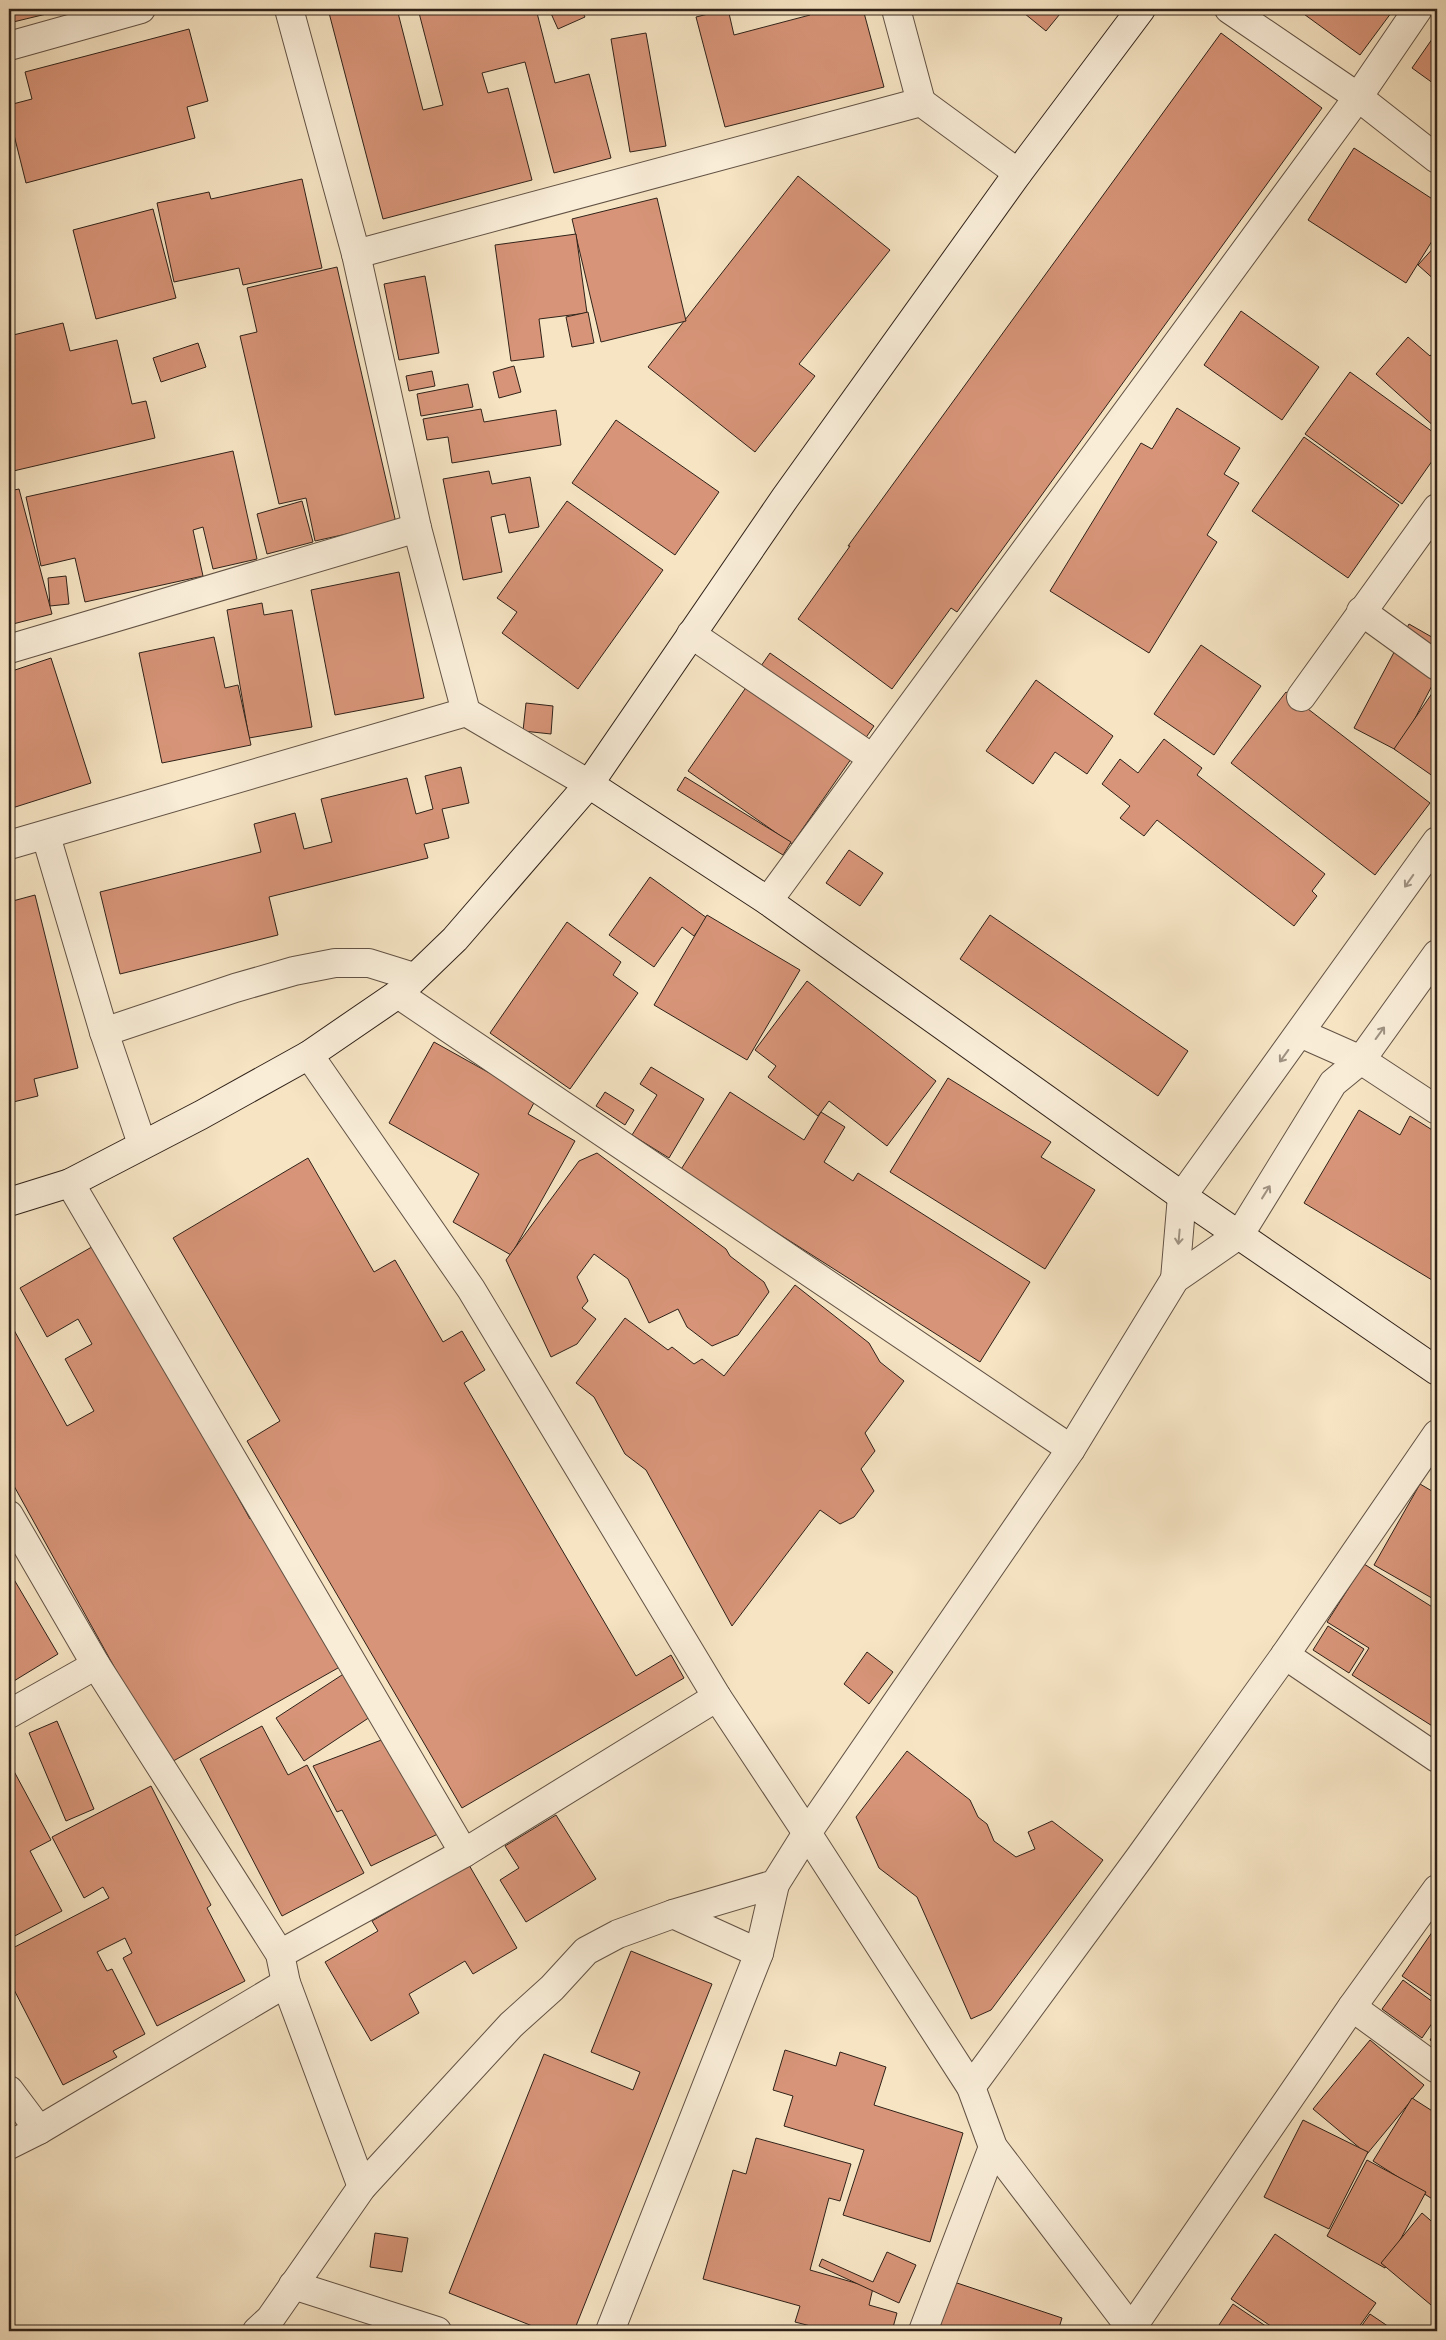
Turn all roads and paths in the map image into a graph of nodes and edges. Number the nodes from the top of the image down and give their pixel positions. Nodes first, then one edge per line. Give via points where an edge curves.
1 (141, 9) edge
2 (289, 9) edge
3 (896, 9) edge
4 (1140, 9) edge
5 (1230, 9) edge
6 (1418, 9) edge
7 (9, 46) edge
8 (1358, 97) junction
9 (921, 102) junction
10 (1437, 159) edge
11 (1018, 173) junction
12 (356, 254) junction
13 (1437, 508) edge
14 (417, 528) junction
15 (1361, 611) junction
16 (691, 634) junction
17 (9, 649) edge
18 (1437, 666) edge
19 (1301, 697) dead end
20 (466, 712) junction
21 (872, 758) junction
22 (589, 784) junction
23 (46, 836) junction
24 (1437, 841) edge
25 (9, 845) edge
26 (768, 901) junction
27 (1437, 954) edge
28 (406, 985) junction
29 (104, 1032) junction
30 (1300, 1033) junction
31 (309, 1056) junction
32 (1361, 1060) junction
33 (1437, 1110) edge
34 (142, 1144) junction
35 (70, 1183) junction
36 (1182, 1196) junction
37 (9, 1202) edge
38 (1240, 1234) junction
39 (1175, 1279) junction
40 (1437, 1371) edge
41 (1437, 1434) edge
42 (1071, 1449) junction
43 (9, 1515) edge
44 (1285, 1655) junction
45 (96, 1665) junction
46 (717, 1697) junction
47 (9, 1714) edge
48 (1437, 1758) edge
49 (808, 1833) junction
50 (464, 1853) junction
51 (775, 1884) junction
52 (1437, 1889) edge
53 (673, 1914) junction
54 (759, 1952) junction
55 (280, 1954) junction
56 (286, 1983) junction
57 (1352, 2007) junction
58 (1437, 2068) edge
59 (971, 2087) junction
60 (9, 2090) edge
61 (39, 2130) junction
62 (9, 2145) edge
63 (993, 2147) junction
64 (362, 2187) junction
65 (293, 2285) junction
66 (264, 2327) edge
67 (1132, 2330) edge
68 (437, 2331) edge
69 (610, 2331) edge
70 (923, 2331) edge

1 - 7 street
2 - 12 street
3 - 9 street
4 - 11 street
5 - 8 street
6 - 8 street
8 - 10 street
8 - 21 street
9 - 11 street
9 - 12 street
11 - 16 street via 790,490
12 - 14 street
13 - 15 street
14 - 17 street
14 - 20 street
15 - 18 street
15 - 19 street
16 - 21 street
16 - 22 street
20 - 22 street
20 - 23 street
21 - 26 street
22 - 26 street
22 - 28 street via 455,939
23 - 25 street
23 - 29 street
24 -> 30 street
26 - 36 street
32 -> 27 street
28 - 29 street via 369,962 336,963 235,988
28 - 31 street
28 - 42 street
29 - 34 street
30 - 32 street
30 -> 36 street
31 - 34 street
31 - 46 street via 471,1289
32 - 33 street
38 -> 32 street via 1334,1083
34 - 35 street
35 - 37 street
35 - 50 street
36 - 38 street
36 -> 39 street
38 - 39 street
38 - 40 street
39 - 42 street
41 - 44 street
42 - 49 street
43 - 45 street
44 - 48 street
44 - 59 street
45 - 47 street
45 - 55 street
46 - 49 street
46 - 50 street
49 - 51 street
49 - 59 street
50 - 55 street
51 - 53 street
51 - 54 street
52 - 57 street
53 - 54 street
53 - 64 street via 618,1934 586,1951 511,2025
54 - 69 street
55 - 56 street
56 - 61 street
56 - 64 street
57 - 58 street
57 - 67 street
59 - 63 street
60 - 61 street
61 - 62 street
63 - 67 street
63 - 70 street
64 - 65 street
65 - 66 street
65 - 68 street

